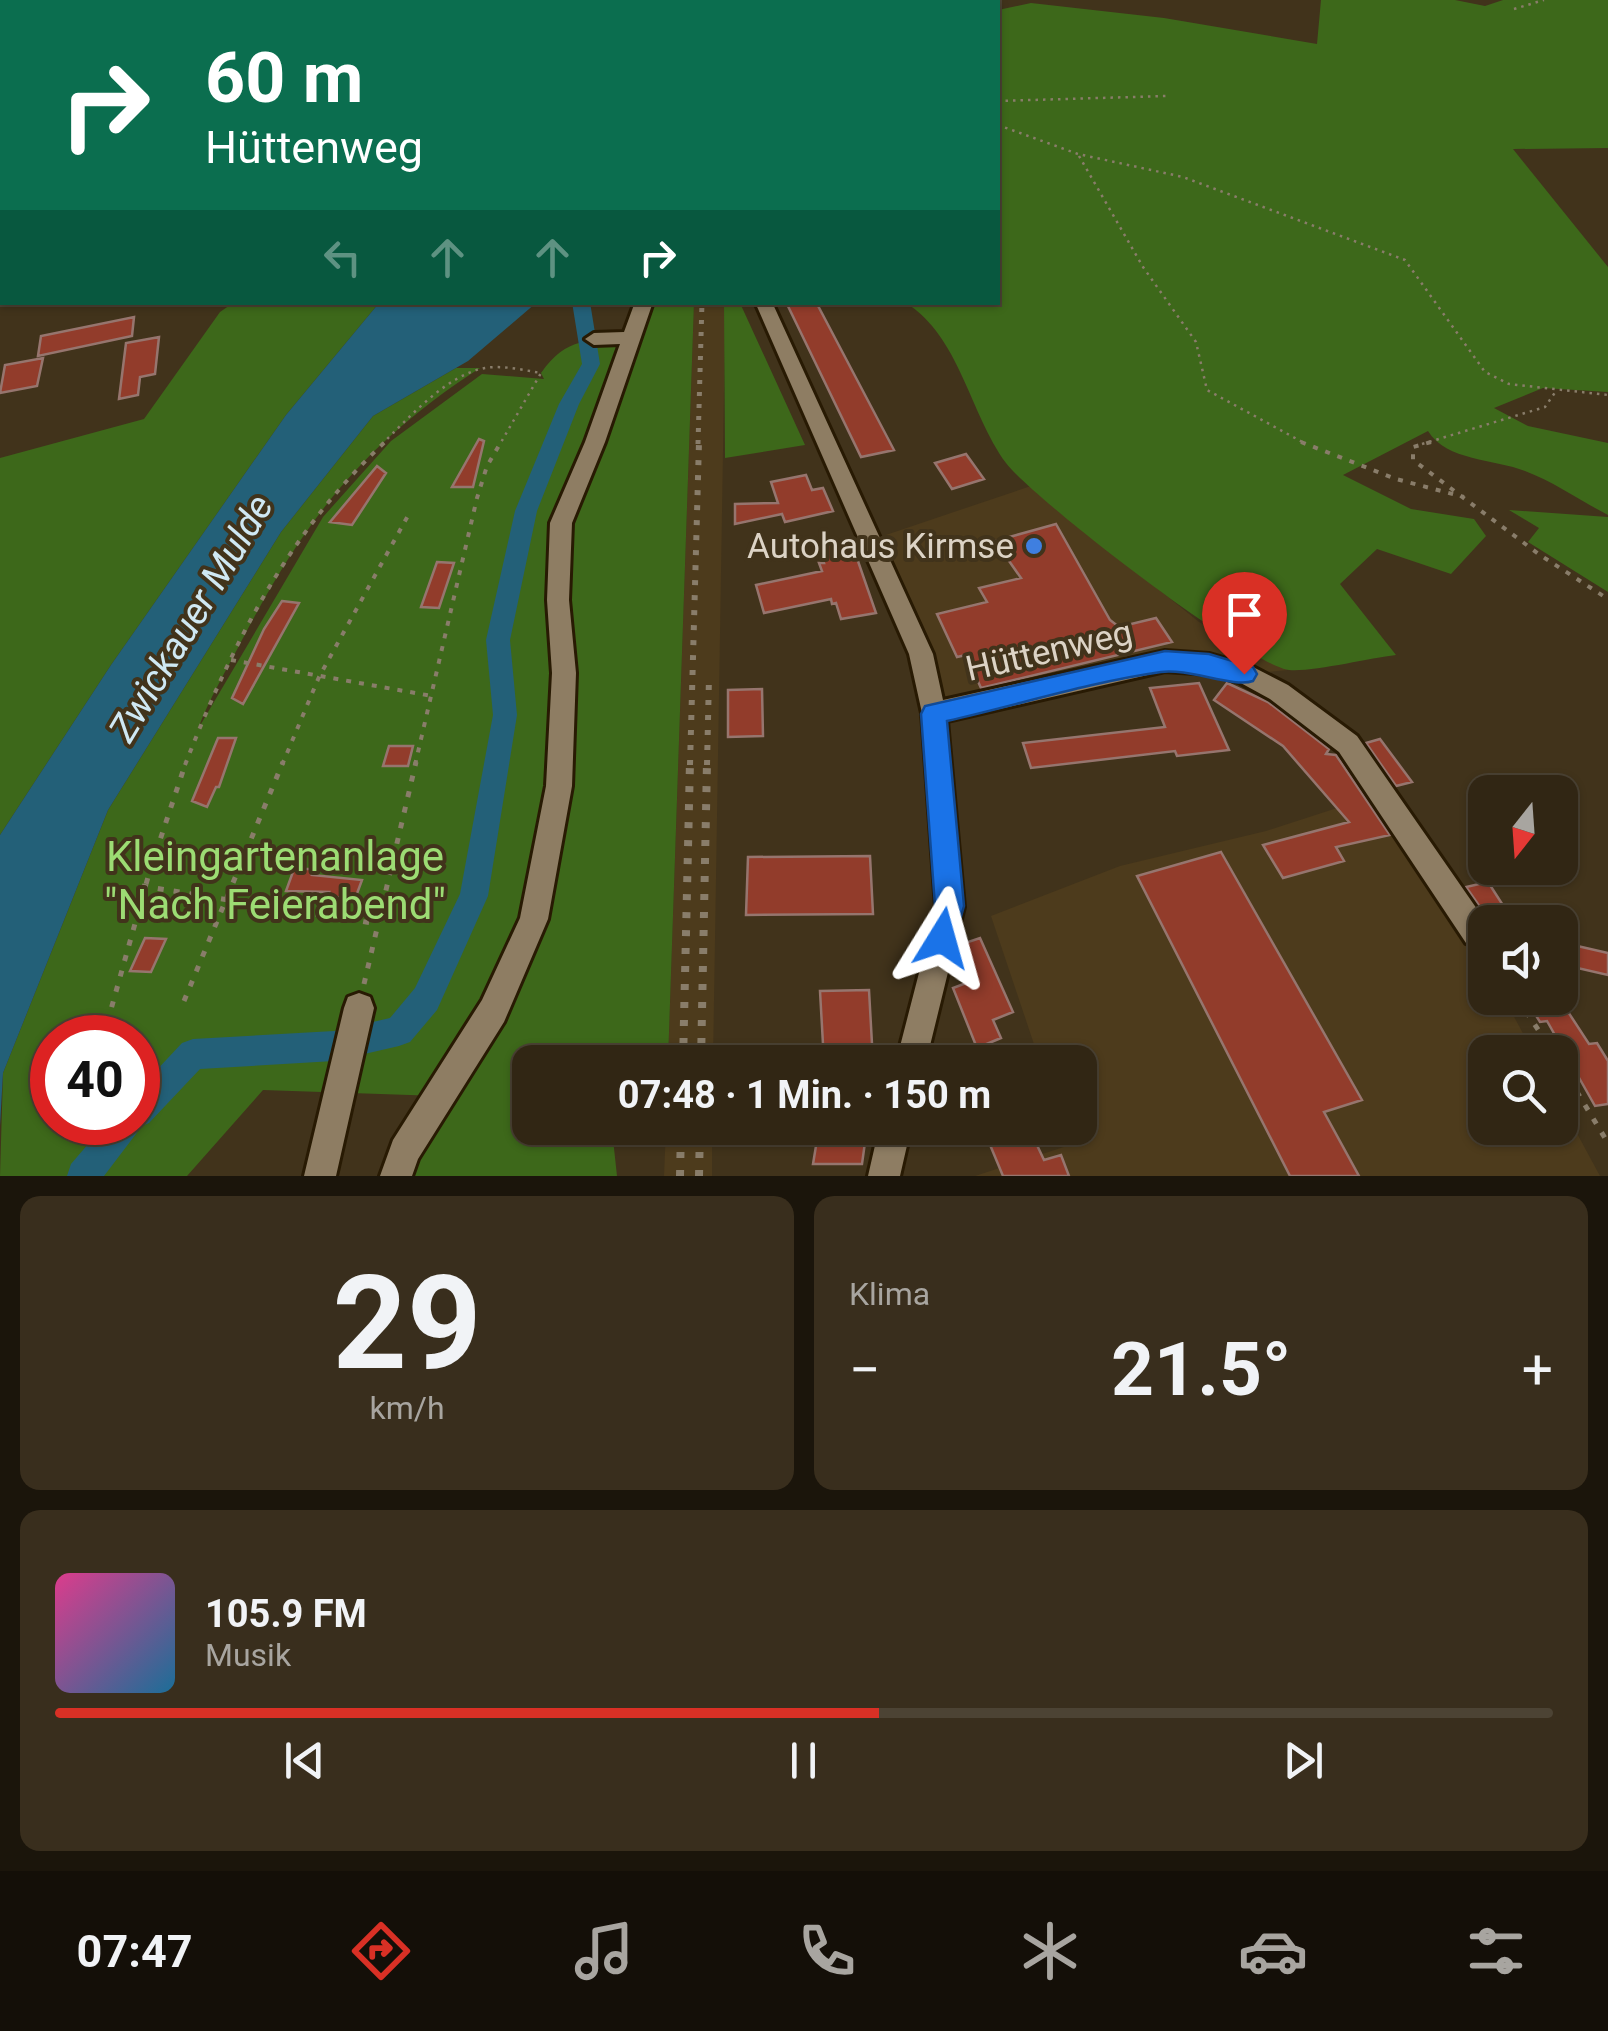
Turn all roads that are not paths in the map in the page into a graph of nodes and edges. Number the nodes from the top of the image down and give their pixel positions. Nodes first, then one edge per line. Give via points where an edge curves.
1 (643, 305) edge
2 (764, 305) edge
3 (630, 338) junction
4 (594, 339) dead end
5 (934, 714) junction
6 (1468, 921) edge
7 (359, 1008) road end
8 (915, 1045) edge
9 (892, 1145) edge
10 (320, 1176) edge
11 (396, 1176) edge
12 (884, 1176) edge

1 - 3 street
2 - 5 street via 921,654
3 - 4 street
3 - 11 street via 561,523 560,786 534,919 493,1012 404,1151
5 - 6 street, Hüttenweg via 1165,661 1244,674 1280,692 1348,744
5 - 8 street via 950,906
7 - 10 street
9 - 12 street

